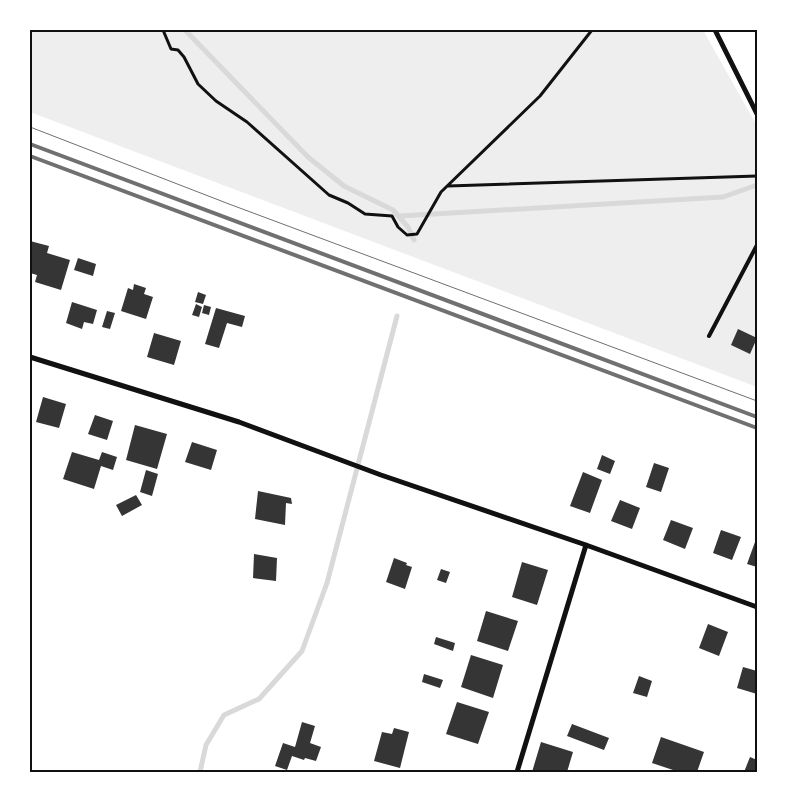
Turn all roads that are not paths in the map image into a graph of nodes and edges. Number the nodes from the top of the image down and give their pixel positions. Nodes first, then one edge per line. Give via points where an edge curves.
1 (715, 30) edge
2 (757, 114) edge
3 (757, 246) edge
4 (709, 336) dead end
5 (30, 357) edge
6 (586, 545) junction
7 (757, 607) edge
8 (518, 772) edge

1 - 2 street
3 - 4 lane
5 - 6 street via 239,422 381,475
6 - 7 street
6 - 8 street

